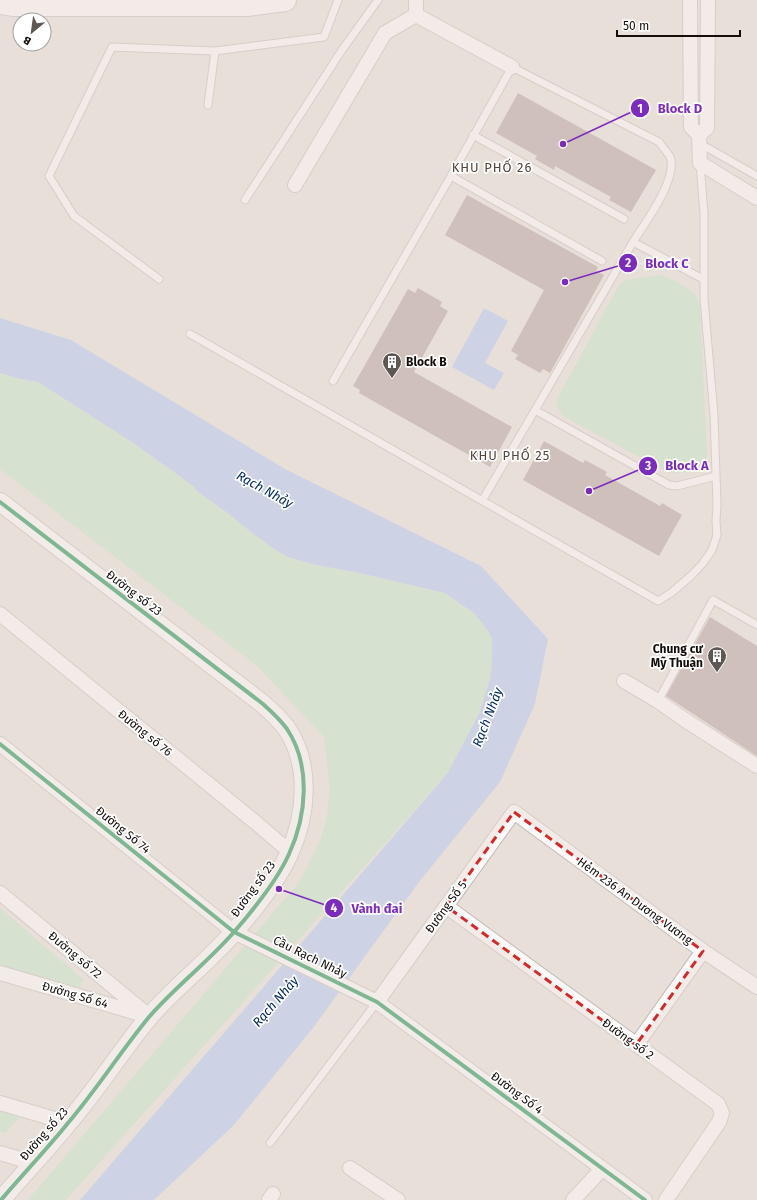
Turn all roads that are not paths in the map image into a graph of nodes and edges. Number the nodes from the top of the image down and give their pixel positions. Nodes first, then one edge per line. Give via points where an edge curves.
1 (285, 0) edge
2 (338, 0) edge
3 (378, 0) edge
4 (416, 0) edge
5 (690, 0) edge
6 (708, 0) edge
7 (0, 3) edge
8 (416, 15) junction
9 (690, 30) junction
10 (708, 31) junction
11 (215, 51) junction
12 (512, 67) junction
13 (208, 105) dead end
14 (473, 135) junction
15 (699, 139) junction
16 (700, 163) junction
17 (451, 176) junction
18 (757, 176) edge
19 (295, 185) dead end
20 (757, 198) edge
21 (245, 200) dead end
22 (624, 219) dead end
23 (633, 242) junction
24 (602, 261) dead end
25 (159, 279) dead end
26 (703, 279) junction
27 (190, 334) dead end
28 (333, 381) dead end
29 (535, 410) junction
30 (716, 476) junction
31 (482, 501) junction
32 (0, 502) edge
33 (0, 614) edge
34 (757, 625) edge
35 (624, 681) dead end
36 (658, 701) junction
37 (0, 744) edge
38 (757, 766) edge
39 (514, 812) joint
40 (290, 852) junction
41 (0, 893) edge
42 (446, 906) junction
43 (234, 932) junction
44 (703, 951) junction
45 (0, 973) edge
46 (757, 987) edge
47 (377, 1002) junction
48 (150, 1016) junction
49 (636, 1045) junction
50 (0, 1103) edge
51 (68, 1123) junction
52 (270, 1143) dead end
53 (0, 1153) edge
54 (33, 1162) junction
55 (350, 1168) dead end
56 (602, 1169) junction
57 (1, 1200) edge
58 (398, 1200) edge
59 (573, 1200) edge
60 (645, 1200) edge
61 (666, 1200) edge

1 - 7 main road via 247,5
2 - 11 lane via 324,37
3 - 21 lane via 342,50
4 - 8 street
5 - 9 street
6 - 10 street
8 - 12 street
8 - 19 street via 385,33
9 - 10 street
9 - 15 street via 691,127
10 - 15 street via 707,128
11 - 13 lane
11 - 25 lane via 112,47 49,176 74,216
12 - 14 lane
12 - 23 lane via 659,142 671,158 670,175 656,206
14 - 17 lane
14 - 22 lane
15 - 16 street
15 - 18 lane
16 - 20 street
16 - 26 lane via 704,214
17 - 24 lane
17 - 28 lane
23 - 26 lane
23 - 29 lane
26 - 30 lane via 714,415
27 - 31 lane
29 - 30 lane via 669,485 677,486
29 - 31 lane
30 - 31 lane via 717,535 712,550 692,575 658,601
32 - 40 street, Đường số 23 via 278,718 293,739 304,782 303,804
33 - 40 street, Đường số 76
34 - 36 lane via 713,600
35 - 36 street
36 - 38 street
37 - 43 street, Đường Số 74
39 - 42 street, Đường Số 5
39 - 44 street, Hẻm 236 An Dương Vương
40 - 43 street, Đường số 23 via 269,888
41 - 48 street, Đường số 72
42 - 47 street, Đường Số 5
42 - 49 street, Đường số 2
43 - 47 street, Cầu Rạch Nhảy
43 - 48 street, Đường số 23
44 - 46 street, Hẻm 236 An Dương Vương
44 - 49 street
45 - 48 street, Đường Số 64
47 - 52 lane
47 - 56 street, Đường Số 4
48 - 51 street, Đường số 23
49 - 61 street, Đường số 2 via 718,1104 722,1113 719,1122
50 - 51 street
51 - 54 street, Đường số 23
53 - 54 street
54 - 57 street, Đường số 23
55 - 58 street
56 - 59 street
56 - 60 street, Đường Số 4

